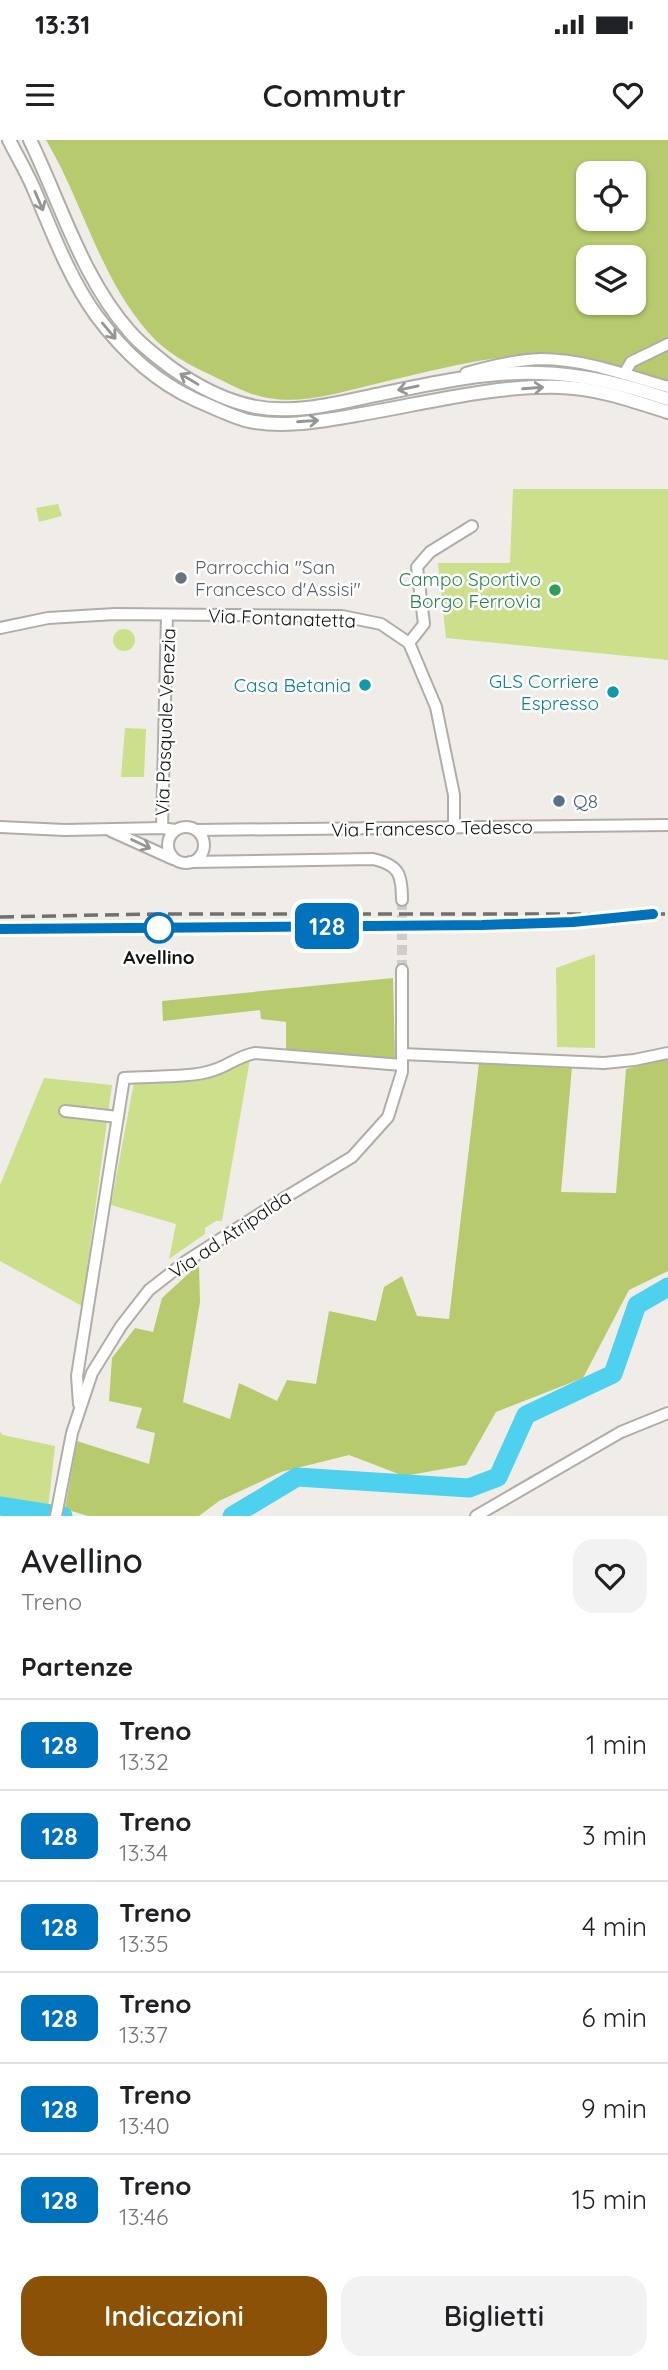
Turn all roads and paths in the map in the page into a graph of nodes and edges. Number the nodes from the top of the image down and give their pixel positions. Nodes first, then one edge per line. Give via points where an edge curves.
1 (9, 140) edge
2 (30, 140) edge
3 (668, 344) edge
4 (624, 374) junction
5 (432, 383) junction
6 (668, 387) edge
7 (668, 399) edge
8 (668, 412) edge
9 (472, 526) dead end
10 (167, 615) junction
11 (0, 628) edge
12 (409, 643) junction
13 (668, 825) edge
14 (0, 827) edge
15 (454, 827) junction
16 (162, 828) junction
17 (105, 829) junction
18 (175, 830) junction
19 (196, 830) junction
20 (221, 831) junction
21 (203, 845) junction
22 (177, 861) junction
23 (190, 862) junction
24 (221, 862) junction
25 (402, 900) tunnel mouth
26 (402, 970) tunnel mouth
27 (668, 1053) edge
28 (402, 1059) junction
29 (65, 1111) dead end
30 (118, 1117) junction
31 (79, 1410) junction
32 (668, 1413) edge
33 (56, 1516) edge
34 (476, 1516) edge

1 -> 8 main road via 71,275 95,314 133,357 180,393 246,420 270,423 323,420 539,387 604,393
5 -> 2 main road via 318,407 278,409 254,407 187,379 130,332 86,267
3 - 4 street via 636,358
4 - 5 street via 540,359 497,364
4 - 6 street
5 - 7 main road via 537,372 598,379
9 - 12 street via 430,551 417,568 424,624
10 - 11 street, Via Fontanatetta via 48,618
10 - 12 street, Via Fontanatetta via 342,616 382,624
10 - 16 street, Via Pasquale Venezia
12 - 15 street via 436,707 454,795
13 - 15 street, Via Francesco Tedesco
14 - 17 street
15 - 20 street, Via Francesco Tedesco
16 - 17 street
16 - 18 street
17 -> 22 street
18 - 19 street
18 - 22 street via 167,846
19 - 20 street, Via Francesco Tedesco
19 - 21 street
20 - 21 street
21 - 23 street via 196,860
21 - 24 street via 209,858
22 - 23 street
23 - 24 street
24 - 25 street via 373,859 395,868 402,883
26 - 28 street, Via ad Atripalda
27 - 28 street via 604,1063
28 - 30 street via 256,1053 215,1070 124,1078
28 - 31 street, Via ad Atripalda via 388,1117 352,1157 194,1256 149,1290 92,1373
29 - 30 street
30 - 31 street via 77,1376
31 - 33 street, Via ad Atripalda
32 - 34 street via 621,1432

